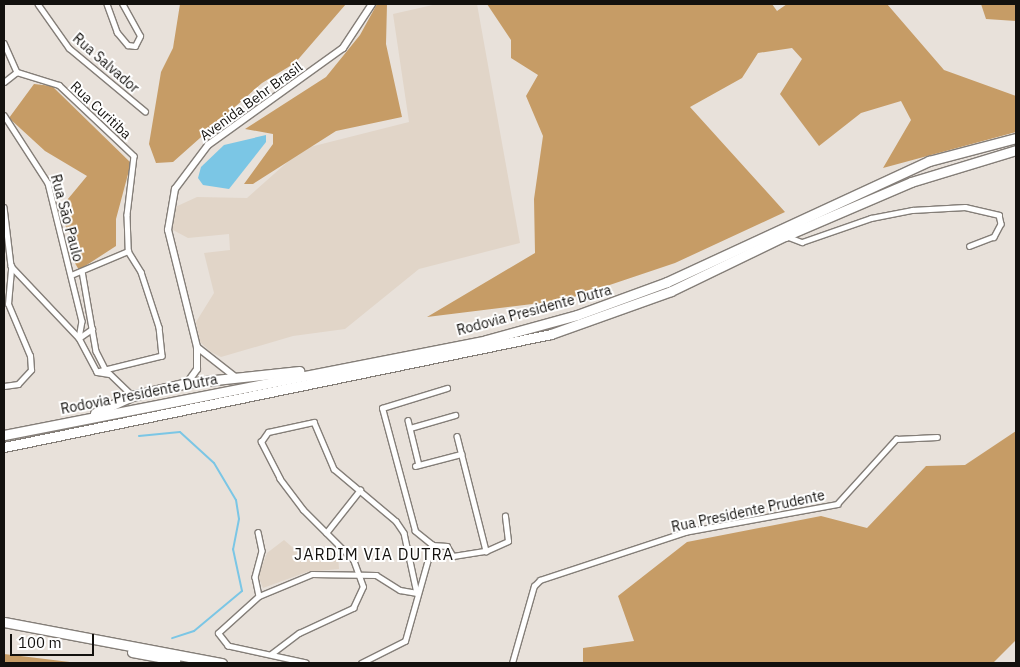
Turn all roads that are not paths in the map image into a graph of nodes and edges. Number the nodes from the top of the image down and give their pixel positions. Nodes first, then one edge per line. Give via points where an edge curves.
1 (38, 4) edge
2 (107, 4) edge
3 (122, 4) edge
4 (372, 4) edge
5 (4, 43) edge
6 (17, 72) junction
7 (4, 82) edge
8 (145, 111) dead end
9 (4, 115) edge
10 (1016, 138) edge
11 (1016, 150) edge
12 (4, 207) edge
13 (785, 236) junction
14 (970, 246) dead end
15 (128, 251) junction
16 (11, 266) junction
17 (82, 271) junction
18 (71, 276) junction
19 (92, 329) junction
20 (79, 338) junction
21 (197, 347) junction
22 (105, 369) junction
23 (324, 370) junction
24 (98, 372) junction
25 (109, 374) junction
26 (234, 376) junction
27 (187, 383) junction
28 (4, 386) edge
29 (447, 388) dead end
30 (132, 396) junction
31 (455, 416) dead end
32 (408, 420) dead end
33 (74, 421) junction
34 (410, 428) junction
35 (4, 435) edge
36 (457, 436) dead end
37 (937, 437) dead end
38 (4, 447) edge
39 (461, 454) junction
40 (360, 490) junction
41 (505, 516) dead end
42 (258, 532) dead end
43 (326, 533) junction
44 (432, 545) junction
45 (486, 551) junction
46 (359, 572) junction
47 (417, 593) junction
48 (259, 596) junction
49 (4, 622) edge
50 (4, 627) edge
51 (141, 654) junction
52 (270, 654) junction
53 (174, 662) edge
54 (147, 663) edge
55 (192, 663) edge
56 (222, 663) edge
57 (306, 663) edge
58 (361, 663) edge
59 (512, 663) edge

1 - 8 street, Rua Salvador via 69,48
2 - 3 street via 116,32 128,45 135,46 140,36
4 - 21 street, Avenida Behr Brasil via 343,48 208,145 175,189 168,230
5 - 6 street
6 - 7 street
6 - 15 street, Rua Curitiba via 59,85 134,156 126,215
9 - 18 street, Rua São Paulo via 48,183
10 - 23 highway, Rodovia Presidente Dutra via 929,161 667,282 585,312 486,340
11 - 13 highway, Rodovia Presidente Dutra via 912,182
12 - 16 street
13 - 14 street via 802,242 871,218 912,210 965,207 999,214 1001,224 994,237
13 - 38 highway, Rodovia Presidente Dutra via 671,291 551,334
15 - 17 street
15 - 22 street via 141,272 164,352 158,358
16 - 20 street
16 - 28 street via 8,304 30,356 31,370 18,384
17 - 18 street
17 - 19 street, Rua São Paulo
18 - 20 street, Rua São Paulo via 82,321
19 - 20 street
19 - 22 street, Rua São Paulo
20 - 24 street
21 - 26 street
21 - 27 street, Avenida Behr Brasil via 197,369
22 - 24 street
22 - 25 street, Rua São Paulo
23 - 26 highway
23 - 33 highway, Rodovia Presidente Dutra
24 - 25 street
25 - 30 street, Rua São Paulo
26 - 27 highway
27 - 30 highway
29 - 44 street via 382,408 415,531
30 - 33 highway
31 - 34 street
32 - 34 street
33 - 35 highway, Rodovia Presidente Dutra
34 - 39 street via 417,466
36 - 39 street
37 - 59 street, Rua Presidente Prudente via 896,439 836,504 685,532 540,580 534,586
39 - 45 street
40 - 43 street
40 - 43 street via 334,469 314,424 268,432 261,442 293,500
40 - 47 street via 404,533
41 - 45 street via 508,541
42 - 48 street via 262,551 255,577
43 - 46 street
44 - 45 street via 447,546 453,556
44 - 47 street
46 - 47 street via 380,576 400,590
46 - 48 street via 312,574
46 - 52 street via 363,587 354,608 299,633
47 - 58 street via 405,641
48 - 52 street via 220,628 218,637 228,646
49 - 56 highway
50 - 51 highway
51 - 53 highway
51 - 54 highway
52 - 57 street
53 - 55 highway

